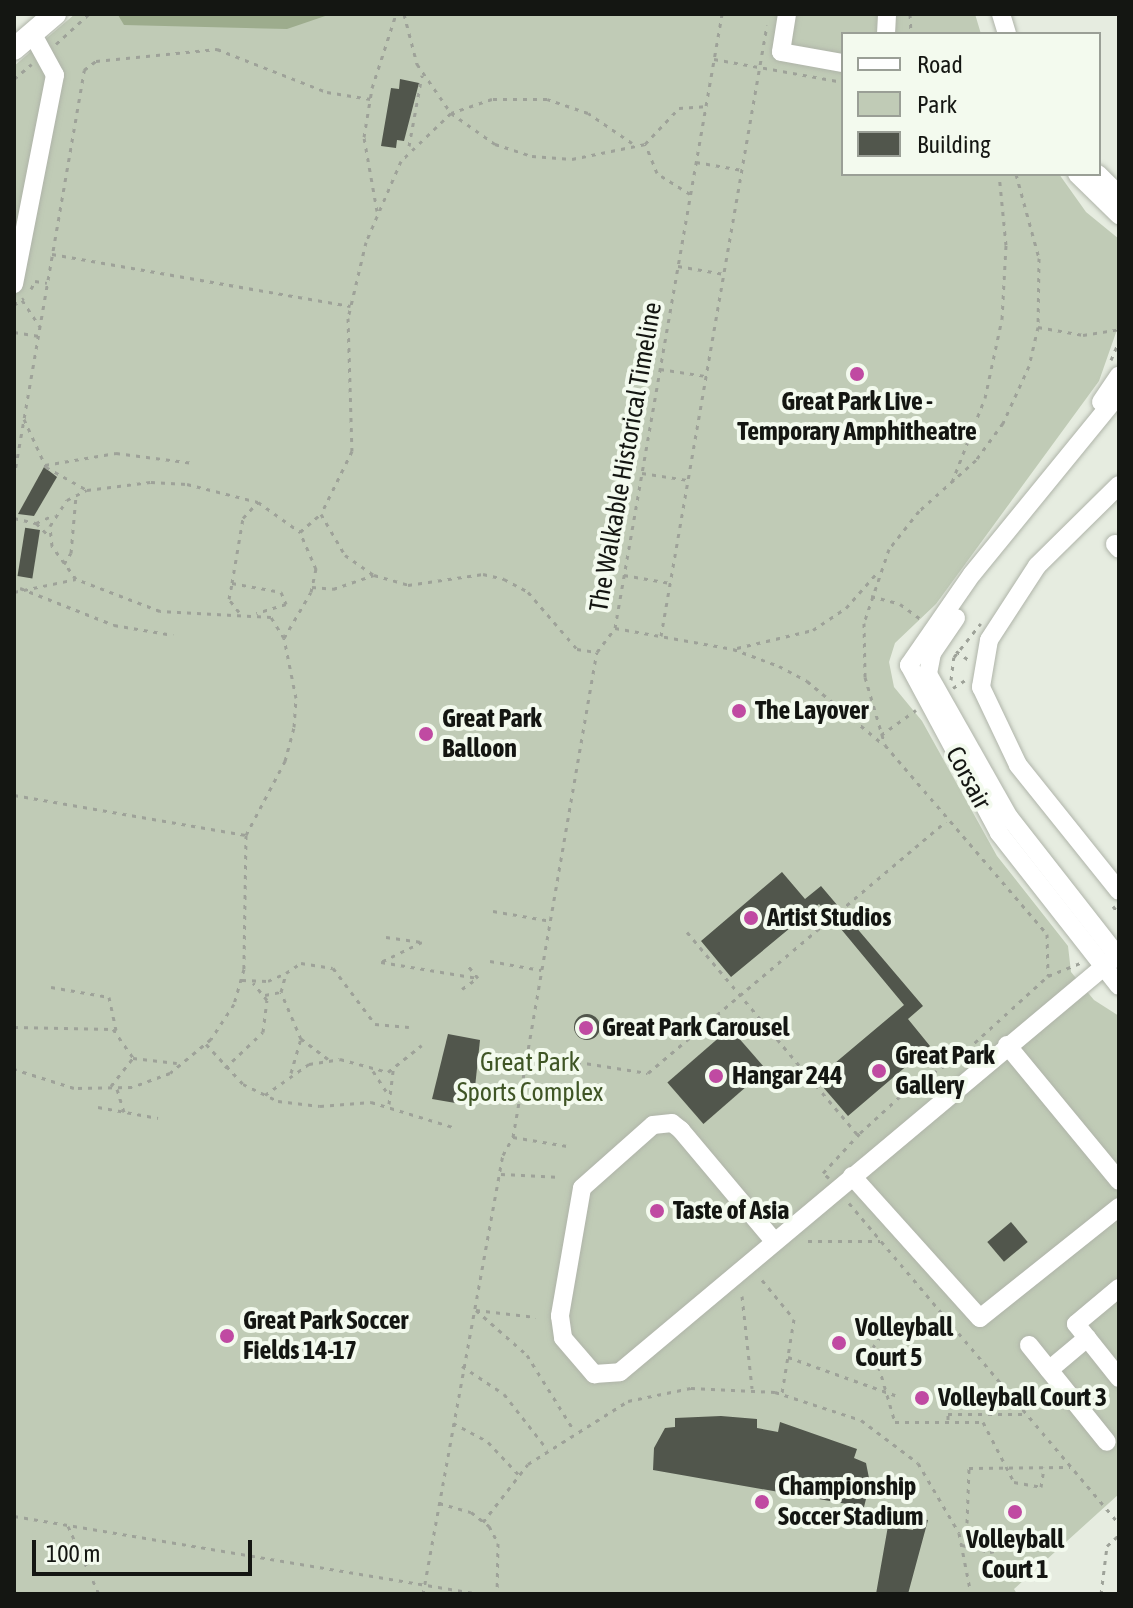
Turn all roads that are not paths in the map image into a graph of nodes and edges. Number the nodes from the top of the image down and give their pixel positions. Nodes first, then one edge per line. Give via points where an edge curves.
1 (55, 14) edge
2 (787, 14) edge
3 (32, 33) junction
4 (14, 49) edge
5 (841, 63) edge
6 (1079, 176) edge
7 (1100, 176) edge
8 (1119, 195) edge
9 (1119, 215) edge
10 (18, 292) edge
11 (1119, 375) edge
12 (1119, 394) edge
13 (1064, 460) junction
14 (1119, 485) edge
15 (1116, 891) edge
16 (1115, 958) edge
17 (1119, 986) edge
18 (1007, 1045) junction
19 (852, 1176) junction
20 (1119, 1181) edge
21 (1119, 1207) edge
22 (774, 1241) junction
23 (1119, 1288) edge
24 (1087, 1338) junction
25 (1029, 1345) dead end
26 (1049, 1370) junction
27 (1119, 1378) edge
28 (1107, 1442) dead end

1 - 3 main road
2 - 5 street via 781,52
3 - 4 main road
3 - 10 street via 55,75
6 - 9 street
7 - 8 street
11 - 13 street, Corsair
12 - 13 street, Corsair
13 - 16 street, Corsair via 914,651 912,679 999,833
14 - 15 street via 1037,566 989,640 981,687 1018,765
16 - 17 street, Corsair
16 - 18 street
18 - 19 street
18 - 20 street
19 - 21 street via 980,1318
19 - 22 street
22 - 22 street via 613,1377 594,1374 563,1338 560,1316 582,1188 653,1125 672,1123 681,1130
23 - 24 street via 1076,1324
24 - 26 street
24 - 27 street
25 - 26 street
26 - 28 street

